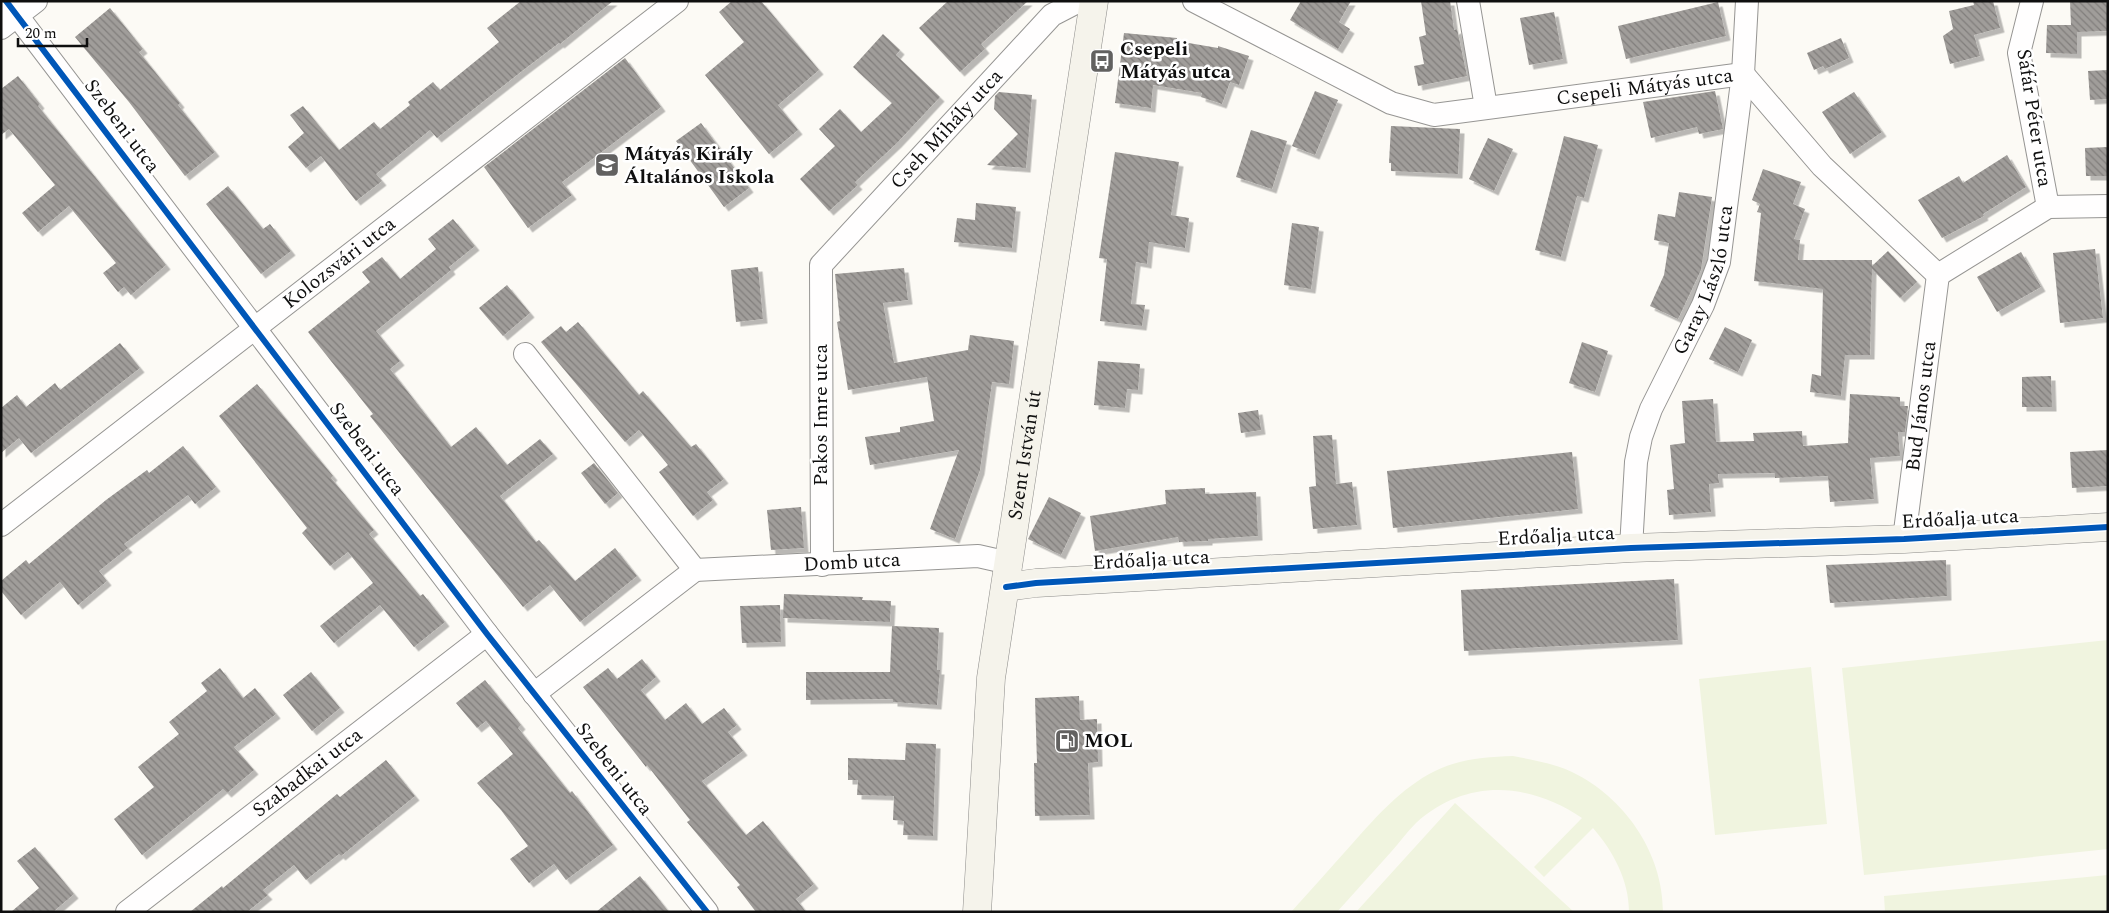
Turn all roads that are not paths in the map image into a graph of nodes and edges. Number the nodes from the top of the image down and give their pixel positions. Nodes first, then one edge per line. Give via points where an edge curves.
1 (36, 1) edge
2 (677, 1) edge
3 (1078, 1) edge
4 (1094, 1) edge
5 (1194, 1) edge
6 (1468, 1) edge
7 (1747, 1) edge
8 (2032, 1) edge
9 (8, 15) edge
10 (1743, 74) junction
11 (1486, 107) junction
12 (2108, 206) edge
13 (2048, 207) junction
14 (820, 265) joint
15 (1938, 275) junction
16 (254, 327) junction
17 (525, 354) dead end
18 (1, 525) edge
19 (2108, 527) edge
20 (1904, 539) junction
21 (1632, 548) junction
22 (822, 565) junction
23 (695, 570) junction
24 (1007, 575) junction
25 (487, 634) junction
26 (534, 694) junction
27 (127, 912) edge
28 (707, 912) edge
29 (977, 912) edge

1 - 9 street
2 - 16 street, Kolozsvári utca
3 - 14 street, Cseh Mihály utca via 1052,15
4 - 24 street, Szent István út
5 - 11 street, Csepeli Mátyás utca via 1391,103 1434,115
6 - 11 street
7 - 10 street, Garay László utca
8 - 13 street, Sáfár Péter utca via 2020,53
9 - 16 street, Szebeni utca
10 - 11 street, Csepeli Mátyás utca
10 - 15 street, Csepeli Mátyás utca via 1822,166
10 - 21 street, Garay László utca via 1719,262 1704,305 1651,409 1641,437 1636,462
12 - 13 street
13 - 15 street
14 - 22 street, Pakos Imre utca
15 - 20 street, Bud János utca
16 - 18 street, Kolozsvári utca
16 - 25 street, Szebeni utca
17 - 23 street
19 - 20 street, Erdőalja utca
20 - 21 street, Erdőalja utca
21 - 24 street, Erdőalja utca via 1046,582
22 - 23 street, Domb utca
22 - 24 street, Domb utca via 978,556
23 - 26 street
24 - 29 street, Szent István út via 991,678
25 - 26 street, Szebeni utca
25 - 27 street, Szabadkai utca
26 - 28 street, Szebeni utca

